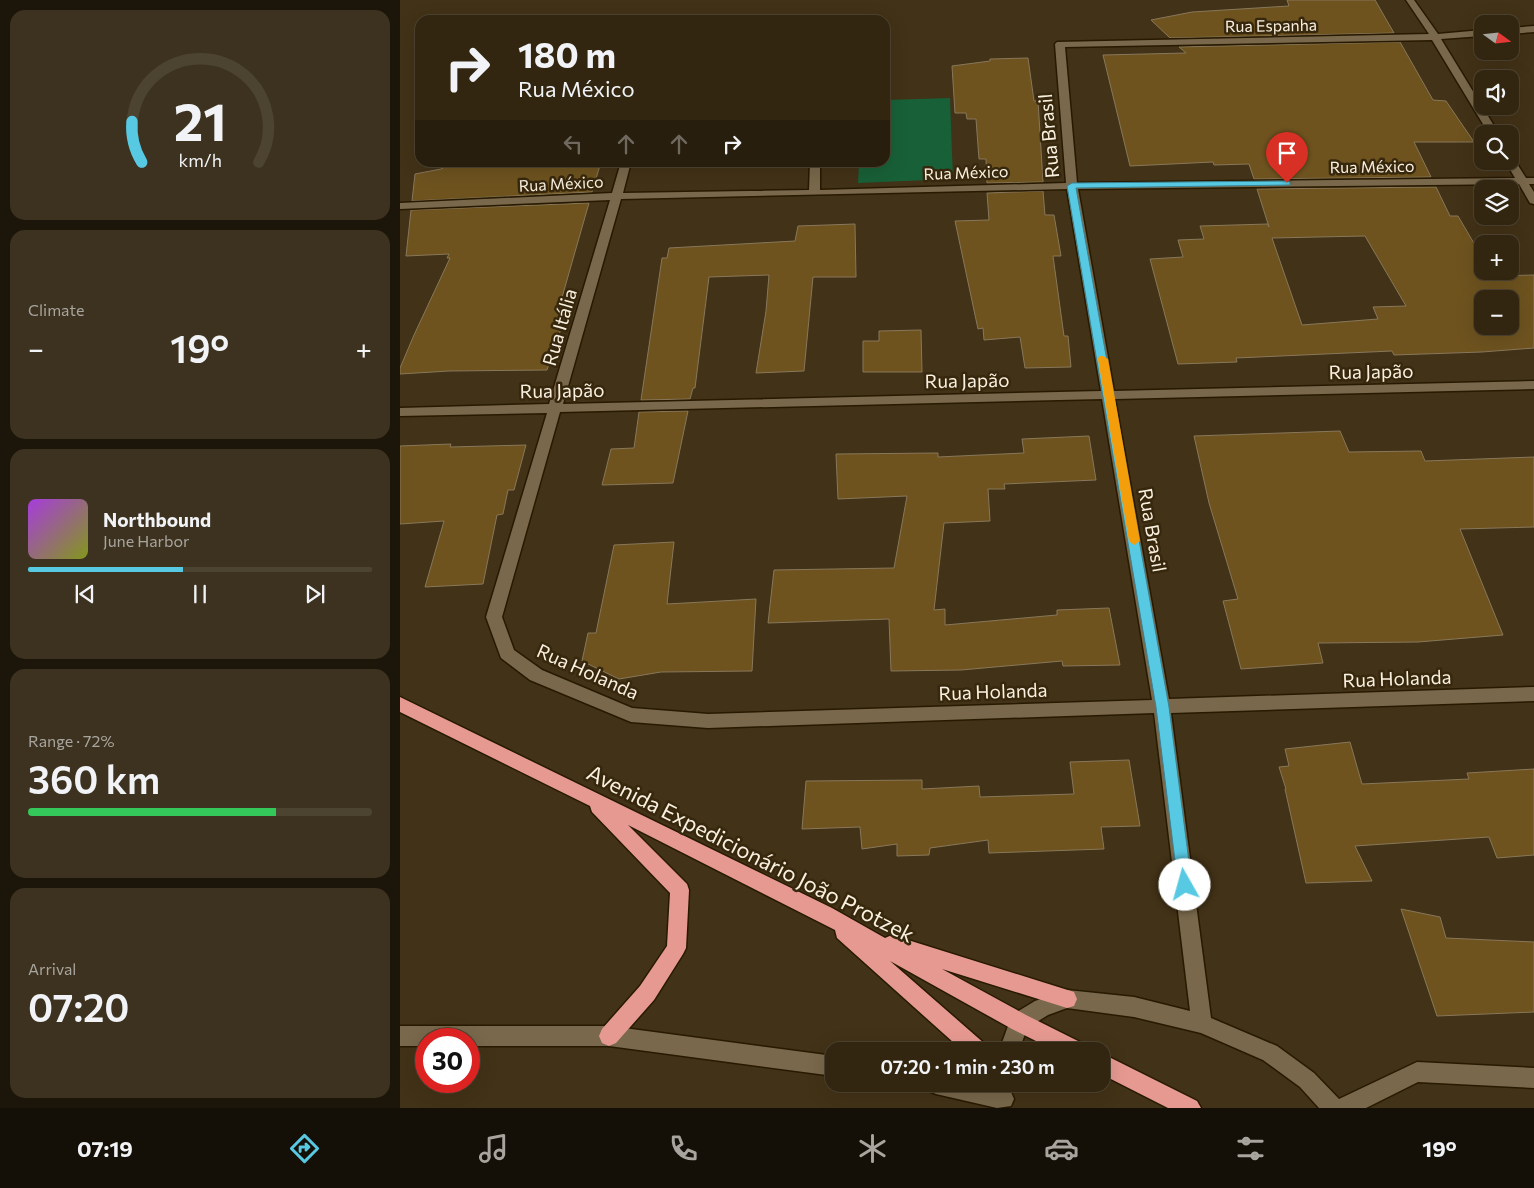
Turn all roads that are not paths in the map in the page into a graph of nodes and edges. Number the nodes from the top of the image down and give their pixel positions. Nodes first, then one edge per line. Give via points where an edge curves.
1 (1410, 0) edge
2 (1534, 28) edge
3 (1519, 30) edge
4 (1474, 34) edge
5 (1435, 37) junction
6 (1060, 44) joint
7 (1489, 125) edge
8 (625, 167) edge
9 (815, 167) edge
10 (1518, 170) edge
11 (1528, 181) edge
12 (1072, 186) junction
13 (814, 193) junction
14 (616, 196) junction
15 (1534, 201) edge
16 (400, 206) edge
17 (1534, 386) edge
18 (1110, 396) junction
19 (556, 408) junction
20 (400, 412) edge
21 (494, 617) joint
22 (1534, 694) edge
23 (400, 704) edge
24 (1162, 707) junction
25 (590, 799) junction
26 (824, 914) junction
27 (862, 935) junction
28 (1067, 999) junction
29 (1019, 1022) junction
30 (1202, 1024) junction
31 (400, 1036) edge
32 (609, 1036) junction
33 (968, 1042) edge
34 (1012, 1042) edge
35 (1059, 1042) edge
36 (825, 1065) edge
37 (1110, 1068) edge
38 (1534, 1078) edge
39 (979, 1092) edge
40 (1006, 1097) edge
41 (1190, 1108) edge
42 (1333, 1108) edge
43 (1343, 1108) edge

1 - 5 street
2 - 3 street
4 - 5 street, Rua Espanha
5 - 6 street, Rua Espanha
5 - 7 street
6 - 12 street, Rua Brasil
8 - 14 street, Rua Itália
9 - 13 street
10 - 11 street
11 - 12 street, Rua México
11 - 15 street
12 - 13 street, Rua México
12 - 18 street, Rua Brasil
13 - 14 street, Rua México
14 - 16 street, Rua México
14 - 19 street, Rua Itália
17 - 18 street, Rua Japão
18 - 19 street, Rua Japão
18 - 24 street, Rua Brasil
19 - 20 street, Rua Japão
19 - 21 street, Rua Itália
21 - 24 street, Rua Holanda via 507,654 536,675 631,715 708,722
22 - 24 street, Rua Holanda
23 - 25 highway, Avenida Expedicionário João Protzek
24 - 30 street, Rua Brasil
25 - 26 highway, Avenida Expedicionário João Protzek
25 - 32 highway via 680,890 676,948 647,993
26 - 27 highway, Avenida Expedicionário João Protzek
26 - 33 highway
27 - 28 highway
27 - 29 highway, Avenida Expedicionário João Protzek
28 - 29 street via 1042,1008
28 - 30 street via 1134,1007
29 - 34 street
29 - 35 highway, Avenida Expedicionário João Protzek
30 - 42 street via 1270,1053 1306,1080
31 - 32 street
32 - 36 street
37 - 41 highway
38 - 43 street via 1418,1072
39 - 40 street

